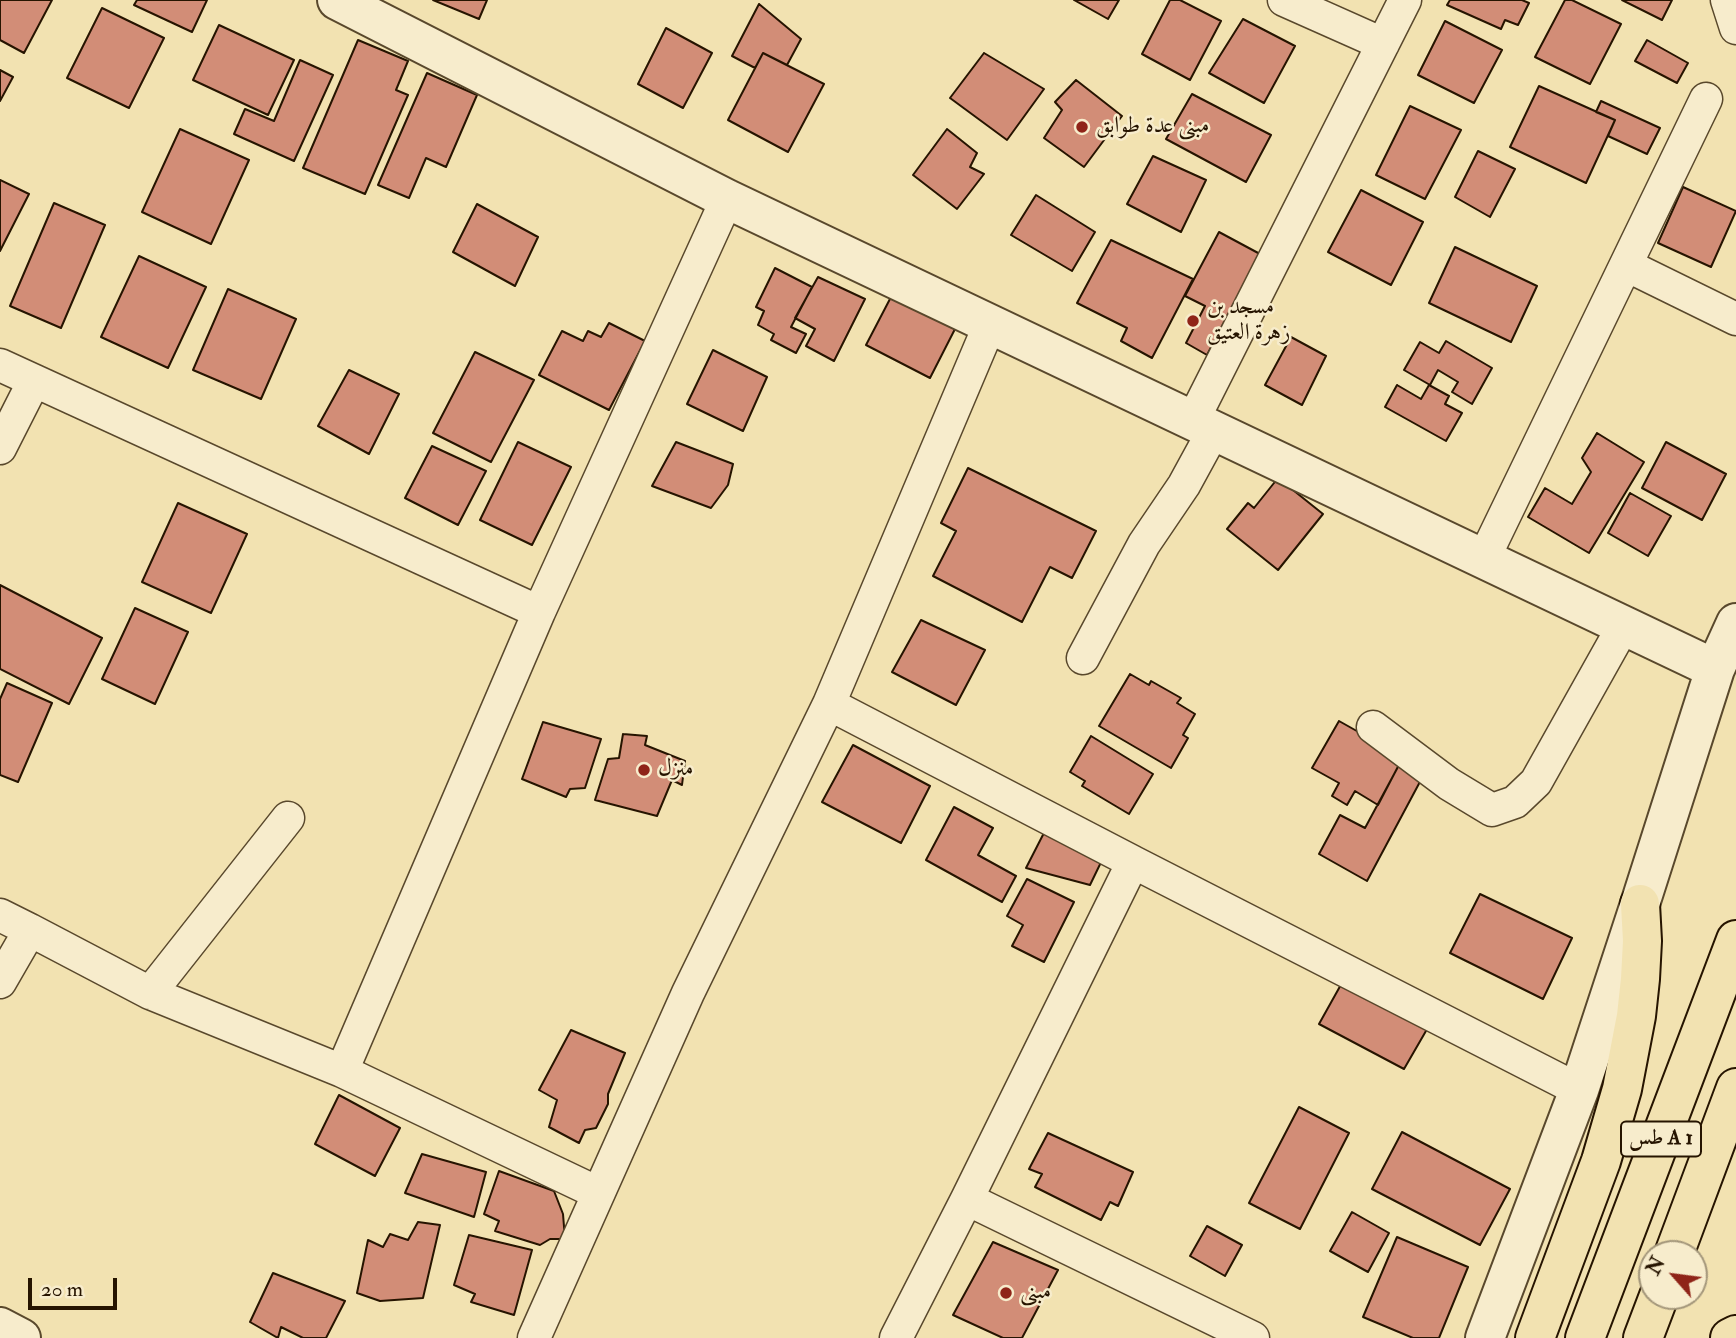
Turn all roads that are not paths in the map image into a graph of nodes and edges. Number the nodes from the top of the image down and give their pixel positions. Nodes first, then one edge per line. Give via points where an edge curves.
1 (339, 0) edge
2 (1283, 0) edge
3 (1405, 0) edge
4 (1727, 0) edge
5 (1736, 28) edge
6 (1383, 44) junction
7 (1706, 99) dead end
8 (727, 199) junction
9 (1626, 265) junction
10 (1736, 319) edge
11 (990, 324) junction
12 (0, 365) edge
13 (34, 381) junction
14 (1204, 425) junction
15 (0, 448) edge
16 (1484, 558) junction
17 (539, 612) junction
18 (1736, 623) edge
19 (1624, 625) junction
20 (1083, 658) dead end
21 (1715, 669) junction
22 (829, 704) junction
23 (1373, 727) dead end
24 (288, 818) dead end
25 (1133, 862) junction
26 (1640, 904) junction
27 (0, 915) edge
28 (30, 930) junction
29 (1736, 940) edge
30 (0, 982) edge
31 (150, 993) junction
32 (342, 1071) junction
33 (1736, 1088) edge
34 (1578, 1090) junction
35 (598, 1193) junction
36 (968, 1199) junction
37 (1679, 1240) edge
38 (1654, 1310) edge
39 (0, 1327) edge
40 (1736, 1335) edge
41 (21, 1338) edge
42 (534, 1338) edge
43 (896, 1338) edge
44 (1253, 1338) edge
45 (1485, 1338) edge
46 (1535, 1338) edge
47 (1585, 1338) edge
48 (1643, 1338) edge
49 (1730, 1338) edge

1 - 8 street
2 - 6 street
3 - 6 street
4 - 5 street
6 - 14 street
7 - 9 street
8 - 11 street
8 - 17 street
9 - 10 street
9 - 16 street
11 - 14 street
11 - 22 street
12 - 13 street
13 - 15 street
13 - 17 street
14 - 16 street
14 - 20 street via 1184,485 1144,544
16 - 19 street
17 - 32 street
18 - 21 street
19 - 21 street
19 - 23 street via 1536,782 1515,802 1492,810
21 - 26 street
22 - 25 street
22 - 35 street via 688,992
24 - 31 street
25 - 34 street
25 - 36 street
26 - 34 street
26 - 46 highway via 1638,991 1622,1089 1601,1161
27 - 28 street
28 - 30 street
28 - 31 street
29 - 47 highway, طس A 1
31 - 32 street
32 - 35 street
33 - 37 highway, طس A 1
34 - 45 street
35 - 42 street
36 - 43 street
36 - 44 street
38 - 48 highway
39 - 41 street
40 - 49 highway

